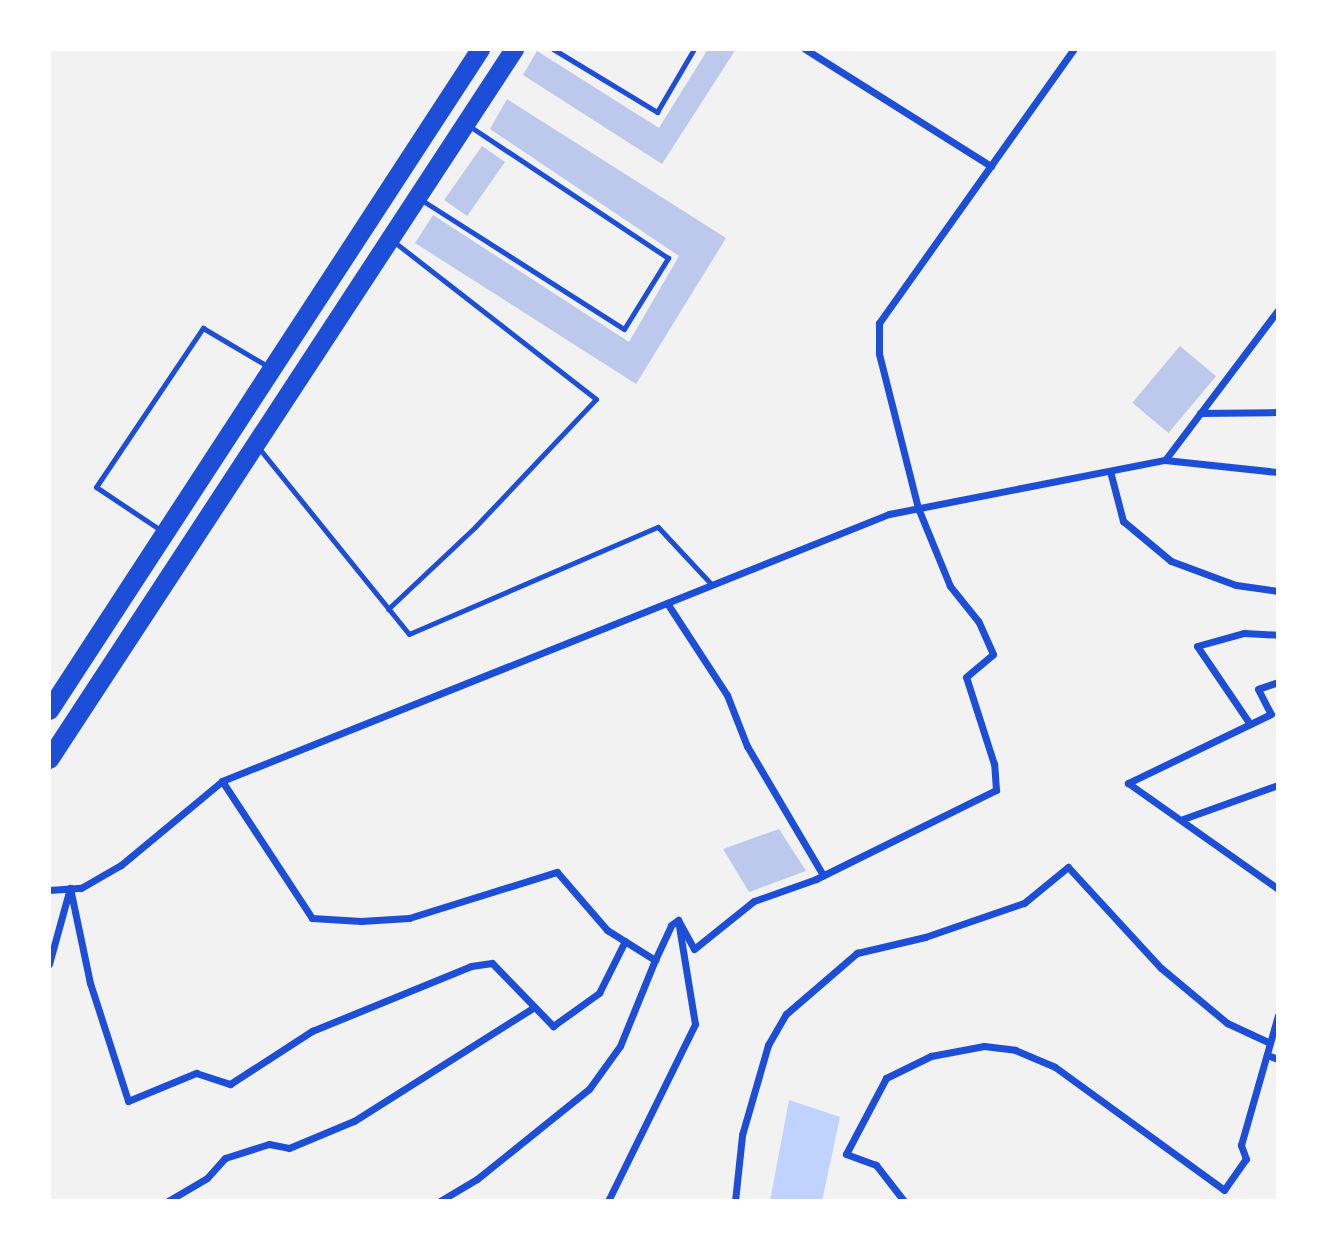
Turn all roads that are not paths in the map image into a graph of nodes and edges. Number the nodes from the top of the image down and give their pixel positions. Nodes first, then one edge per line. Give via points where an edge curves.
1 (480, 49) edge
2 (514, 49) edge
3 (553, 49) edge
4 (694, 49) edge
5 (805, 49) edge
6 (1073, 49) edge
7 (467, 124) junction
8 (991, 166) junction
9 (418, 198) junction
10 (391, 240) junction
11 (1278, 310) edge
12 (271, 369) junction
13 (1278, 412) edge
14 (1200, 414) junction
15 (256, 444) junction
16 (1165, 460) junction
17 (1110, 471) junction
18 (1278, 472) edge
19 (918, 508) junction
20 (164, 533) junction
21 (712, 585) junction
22 (1278, 591) edge
23 (667, 603) junction
24 (388, 609) junction
25 (1278, 635) edge
26 (1278, 682) edge
27 (49, 710) edge
28 (1250, 724) junction
29 (49, 759) edge
30 (222, 781) junction
31 (1278, 785) edge
32 (1183, 819) junction
33 (824, 875) junction
34 (70, 888) junction
35 (1278, 889) edge
36 (49, 890) edge
37 (678, 920) junction
38 (625, 941) junction
39 (655, 960) junction
40 (49, 964) edge
41 (534, 1007) junction
42 (1278, 1015) edge
43 (1270, 1043) junction
44 (1267, 1055) junction
45 (1278, 1059) edge
46 (168, 1201) edge
47 (440, 1201) edge
48 (608, 1201) edge
49 (735, 1201) edge
50 (904, 1201) edge

1 - 12 highway
2 - 7 highway
3 - 4 lane via 657,113
5 - 8 street
6 - 8 street
7 - 9 highway
7 - 9 lane via 668,258 624,328
8 - 19 street via 879,323 879,354
9 - 10 highway
10 - 15 highway
10 - 24 lane via 596,399 475,527
11 - 14 street
12 - 20 highway
12 - 20 lane via 203,328 96,487
13 - 14 street
14 - 16 street
15 - 24 lane
15 - 29 highway
16 - 17 street
16 - 18 street
17 - 19 street
17 - 22 street via 1123,521 1171,561 1236,585
19 - 21 street via 889,514
19 - 33 street via 950,586 978,621 993,654 966,677 995,764 996,789
20 - 27 highway
21 - 23 street
21 - 24 lane via 658,527 409,634
23 - 30 street
23 - 33 street via 727,695 747,746
25 - 28 street via 1244,633 1197,646
26 - 28 street via 1258,690 1271,714
28 - 32 street via 1128,783
30 - 34 street via 121,865 80,888
30 - 38 street via 312,918 409,918 557,872 607,930
31 - 32 street
32 - 35 street
33 - 37 street via 754,901 694,949
34 - 36 street
34 - 40 street
34 - 41 street via 90,983 128,1101 196,1073 230,1084 312,1031 471,966 492,963
37 - 39 street via 671,925
37 - 48 street via 695,1024
38 - 39 street
38 - 41 street via 599,993 553,1026
39 - 47 street via 620,1045 589,1089 477,1179
41 - 46 street via 354,1121 289,1148 269,1144 225,1158 207,1178
42 - 43 street
43 - 44 street
43 - 49 street via 1227,1023 1161,968 1068,867 1024,903 925,937 858,953 786,1014 768,1045 742,1135
44 - 45 street
44 - 50 street via 1241,1145 1246,1159 1224,1190 1055,1067 1015,1050 984,1046 931,1056 886,1078 846,1154 876,1165

